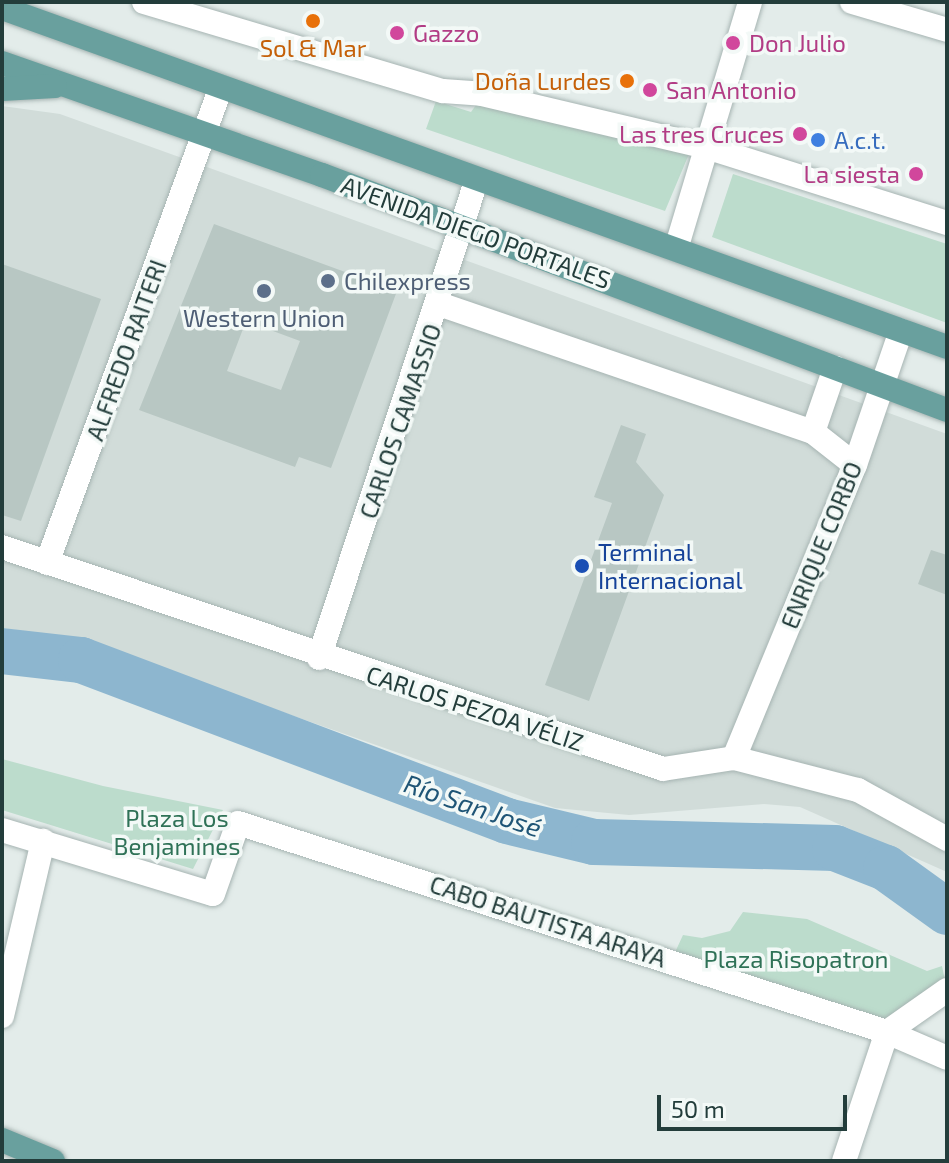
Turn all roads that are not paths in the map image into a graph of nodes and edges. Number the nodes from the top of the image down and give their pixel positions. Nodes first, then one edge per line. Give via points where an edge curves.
1 (30, 2) edge
2 (144, 2) edge
3 (750, 2) edge
4 (852, 2) edge
5 (2, 8) edge
6 (52, 27) junction
7 (947, 30) edge
8 (2, 63) edge
9 (65, 86) junction
10 (221, 87) junction
11 (2, 89) edge
12 (204, 136) junction
13 (706, 147) junction
14 (476, 182) junction
15 (947, 223) edge
16 (461, 226) junction
17 (676, 249) junction
18 (439, 304) junction
19 (901, 331) junction
20 (947, 347) edge
21 (835, 368) junction
22 (882, 385) junction
23 (947, 410) edge
24 (813, 432) junction
25 (855, 465) junction
26 (2, 547) edge
27 (47, 563) junction
28 (319, 658) junction
29 (734, 758) junction
30 (2, 830) edge
31 (947, 839) edge
32 (43, 841) junction
33 (947, 990) edge
34 (2, 1016) edge
35 (887, 1032) junction
36 (947, 1058) edge
37 (2, 1140) edge
38 (53, 1161) edge
39 (844, 1161) edge

1 - 6 main road
2 - 13 street via 443,91 482,94
3 - 13 street
4 - 7 street
5 - 6 main road, AVENIDA DIEGO PORTALES
6 - 10 main road, AVENIDA DIEGO PORTALES
8 - 9 main road, AVENIDA DIEGO PORTALES
9 - 11 main road
9 - 12 main road, AVENIDA DIEGO PORTALES
10 - 12 street, ALFREDO RAITERI
10 - 14 main road, AVENIDA DIEGO PORTALES
12 - 16 main road, AVENIDA DIEGO PORTALES
12 - 27 street, ALFREDO RAITERI
13 - 15 street
13 - 17 street
14 - 16 street, CARLOS CAMASSIO
14 - 17 main road, AVENIDA DIEGO PORTALES
16 - 18 street, CARLOS CAMASSIO
16 - 21 main road, AVENIDA DIEGO PORTALES
17 - 19 main road, AVENIDA DIEGO PORTALES
18 - 24 street
18 - 28 street, CARLOS CAMASSIO
19 - 20 main road, AVENIDA DIEGO PORTALES
19 - 22 street, ENRIQUE CORBO
21 - 22 main road, AVENIDA DIEGO PORTALES
21 - 24 street
22 - 23 main road, AVENIDA DIEGO PORTALES
22 - 25 street, ENRIQUE CORBO
24 - 25 street
25 - 29 street, ENRIQUE CORBO
26 - 27 street, CARLOS PEZOA VÉLIZ
27 - 28 street, CARLOS PEZOA VÉLIZ
28 - 29 street, CARLOS PEZOA VÉLIZ via 663,769
29 - 31 street, CARLOS PEZOA VÉLIZ via 858,790
30 - 32 street
32 - 34 street via 19,923
32 - 35 street, CABO BAUTISTA ARAYA via 213,894 238,823
33 - 35 street
35 - 36 street, CABO BAUTISTA ARAYA
35 - 39 street
37 - 38 main road

